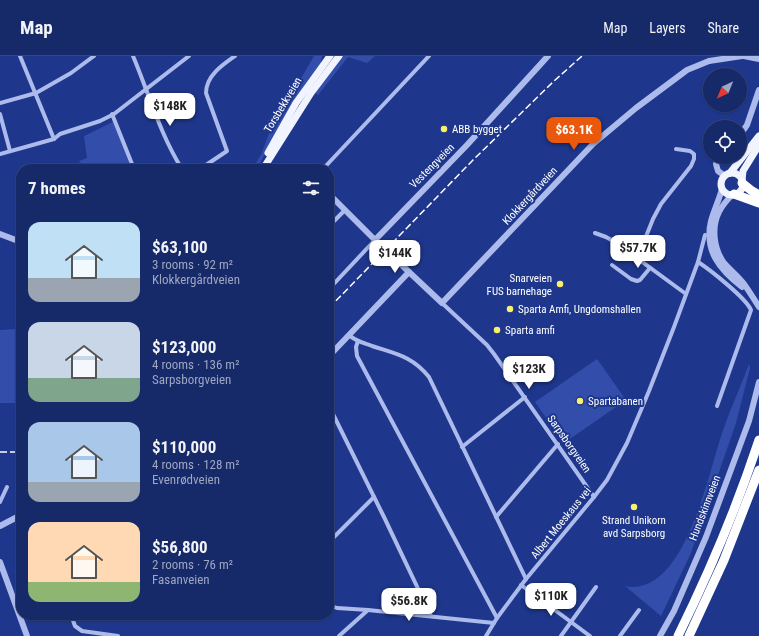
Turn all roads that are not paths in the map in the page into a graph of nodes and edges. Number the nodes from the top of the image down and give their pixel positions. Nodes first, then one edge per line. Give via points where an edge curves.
1 (20, 56) edge
2 (94, 56) edge
3 (134, 56) edge
4 (190, 56) edge
5 (235, 56) edge
6 (429, 56) edge
7 (548, 56) edge
8 (743, 56) edge
9 (335, 57) edge
10 (759, 59) edge
11 (147, 89) junction
12 (759, 90) edge
13 (36, 93) junction
14 (0, 103) edge
15 (0, 114) edge
16 (112, 114) junction
17 (747, 124) edge
18 (759, 136) edge
19 (54, 139) junction
20 (759, 145) edge
21 (676, 149) dead end
22 (10, 151) junction
23 (0, 154) edge
24 (132, 164) edge
25 (179, 164) edge
26 (208, 164) edge
27 (263, 164) edge
28 (266, 164) edge
29 (328, 164) edge
30 (716, 164) edge
31 (727, 174) junction
32 (742, 182) junction
33 (722, 189) junction
34 (733, 195) junction
35 (759, 195) edge
36 (334, 199) edge
37 (759, 203) edge
38 (345, 210) junction
39 (334, 221) edge
40 (595, 233) dead end
41 (0, 234) edge
42 (705, 235) dead end
43 (0, 238) edge
44 (16, 240) edge
45 (375, 240) junction
46 (16, 244) edge
47 (637, 259) junction
48 (698, 262) junction
49 (612, 265) dead end
50 (650, 268) junction
51 (409, 272) junction
52 (334, 283) edge
53 (750, 293) junction
54 (686, 294) junction
55 (442, 303) junction
56 (759, 307) edge
57 (349, 335) junction
58 (358, 341) junction
59 (334, 351) edge
60 (759, 382) edge
61 (525, 397) junction
62 (717, 406) dead end
63 (334, 416) edge
64 (759, 440) edge
65 (558, 444) junction
66 (462, 447) junction
67 (759, 470) edge
68 (7, 487) dead end
69 (374, 497) junction
70 (594, 497) junction
71 (0, 502) edge
72 (496, 517) junction
73 (16, 518) edge
74 (0, 526) edge
75 (334, 537) edge
76 (0, 562) edge
77 (526, 579) junction
78 (522, 585) junction
79 (596, 587) dead end
80 (16, 606) edge
81 (334, 607) edge
82 (368, 610) junction
83 (639, 610) dead end
84 (431, 616) junction
85 (496, 618) junction
86 (21, 620) edge
87 (73, 620) edge
88 (571, 622) junction
89 (494, 623) junction
90 (27, 636) edge
91 (118, 636) edge
92 (339, 636) edge
93 (486, 636) edge
94 (561, 636) edge
95 (590, 636) edge
96 (620, 636) edge
97 (660, 636) edge
98 (678, 636) edge
99 (689, 636) edge

1 - 13 street
2 - 13 street
3 - 11 street
4 - 11 street
5 - 26 street via 209,78 206,86 206,93 227,151
6 - 29 street
7 - 45 street, Vestengveien
8 - 10 street, Klokkergårdveien
8 - 55 street, Klokkergårdveien via 709,61 687,70 607,131
9 - 27 main road, Torsbekkveien via 296,103
9 - 28 main road, Torsbekkveien
11 - 16 street
11 - 25 street via 166,140
12 - 17 street
13 - 14 street
13 - 19 street
15 - 22 street
16 - 19 street via 100,121 60,134
16 - 24 street
18 - 31 main road
19 - 22 street
20 - 32 main road via 743,171
21 - 47 street via 690,151 694,154 694,159 653,219
22 - 23 street
30 - 31 street via 718,171
31 - 32 main road via 737,174
31 - 33 main road via 721,182
32 - 34 main road via 740,190
32 - 35 highway
33 - 34 main road
33 - 53 street via 710,225 711,247 714,258 721,268
34 - 37 highway
34 - 53 street via 717,217 716,245 725,264
36 - 38 street, Sarpsborgveien
38 - 39 street
38 - 45 street, Sarpsborgveien
40 - 47 street via 615,242
41 - 44 street
42 - 48 street, Albert Moeskaus vei
43 - 46 street
45 - 51 street, Sarpsborgveien
45 - 52 street, Vestengveien
47 - 50 street
48 - 54 street, Albert Moeskaus vei
48 - 62 street via 748,304 751,310
49 - 50 street via 637,281
50 - 54 street
51 - 55 street, Sarpsborgveien
51 - 57 street
53 - 56 street
54 - 70 street, Albert Moeskaus vei via 627,442 607,480
55 - 61 street, Sarpsborgveien via 487,345
57 - 58 street
57 - 59 street
58 - 66 street via 406,357 422,368 429,377
58 - 85 street via 357,356
60 - 97 street, Hundskinnveien via 749,421 706,537 674,611
61 - 65 street, Sarpsborgveien
61 - 66 street
63 - 69 street
64 - 98 highway via 725,532
65 - 70 street, Sarpsborgveien
65 - 72 street
66 - 72 street
67 - 99 highway via 729,548
68 - 71 street
69 - 75 street
69 - 84 street
70 - 77 street, Albert Moeskaus vei
72 - 77 street
73 - 74 street
76 - 80 street
77 - 78 street, Albert Moeskaus vei
78 - 85 street, Albert Moeskaus vei
78 - 88 street
79 - 88 street
81 - 82 street
82 - 84 street
82 - 92 street
83 - 96 street
84 - 89 street
85 - 89 street, Albert Moeskaus vei
86 - 90 street
87 - 91 street via 82,632
88 - 94 street
88 - 95 street
89 - 93 street, Albert Moeskaus vei

